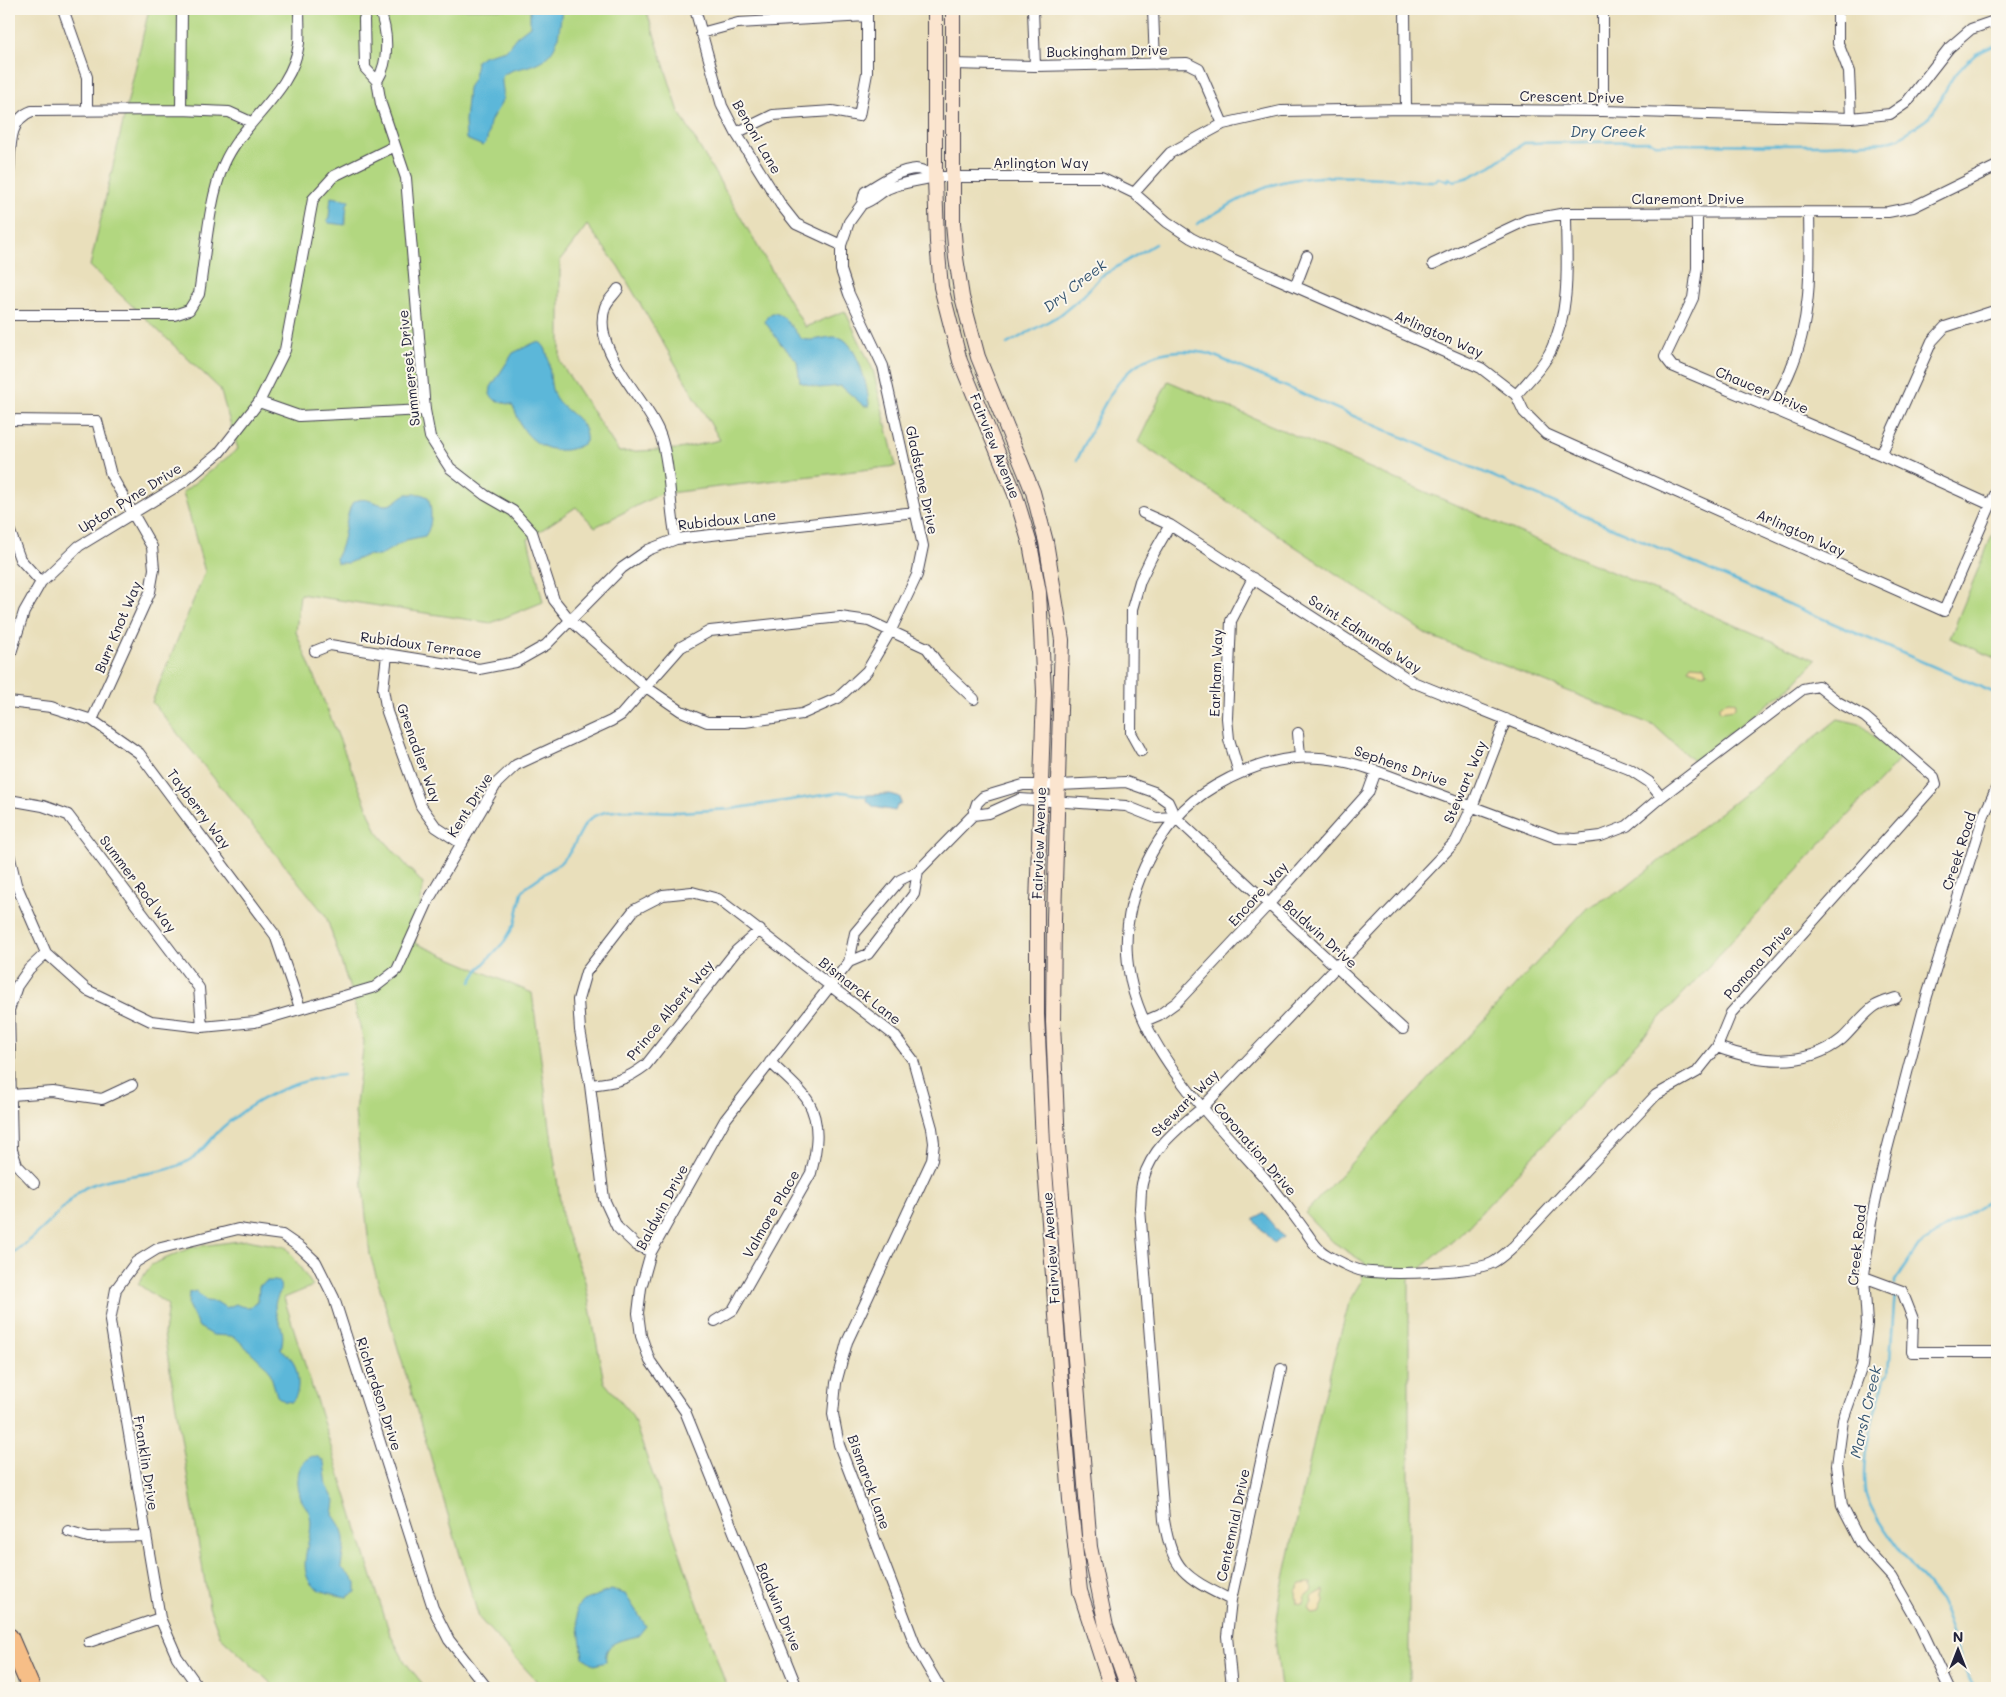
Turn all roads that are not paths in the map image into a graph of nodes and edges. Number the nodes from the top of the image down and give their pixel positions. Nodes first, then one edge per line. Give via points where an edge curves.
1 (63, 9) edge
2 (182, 9) edge
3 (298, 9) edge
4 (368, 9) edge
5 (379, 9) edge
6 (695, 9) edge
7 (935, 9) edge
8 (953, 9) edge
9 (1033, 9) edge
10 (1153, 9) edge
11 (1405, 9) edge
12 (1603, 9) edge
13 (1838, 9) edge
14 (867, 12) edge
15 (1997, 20) edge
16 (701, 33) junction
17 (954, 64) junction
18 (1155, 64) junction
19 (1035, 66) junction
20 (377, 82) junction
21 (1406, 109) junction
22 (181, 110) junction
23 (86, 111) junction
24 (1603, 111) junction
25 (1851, 118) junction
26 (251, 122) junction
27 (1223, 124) junction
28 (736, 133) junction
29 (395, 146) junction
30 (1997, 166) edge
31 (9, 173) edge
32 (935, 177) junction
33 (953, 177) junction
34 (1134, 193) junction
35 (1566, 212) junction
36 (1697, 212) junction
37 (1809, 213) junction
38 (841, 245) junction
39 (1307, 256) dead end
40 (1433, 264) dead end
41 (1296, 285) junction
42 (618, 289) dead end
43 (1997, 310) edge
44 (9, 315) edge
45 (1516, 396) junction
46 (259, 402) junction
47 (1771, 408) junction
48 (425, 410) junction
49 (9, 420) edge
50 (1881, 455) junction
51 (1997, 490) edge
52 (1991, 505) junction
53 (916, 512) junction
54 (1143, 513) dead end
55 (134, 514) junction
56 (1170, 524) junction
57 (9, 529) edge
58 (676, 539) junction
59 (1253, 578) junction
60 (41, 582) junction
61 (570, 620) junction
62 (891, 630) junction
63 (315, 651) dead end
64 (387, 655) junction
65 (9, 659) edge
66 (1818, 686) joint
67 (646, 687) junction
68 (974, 700) dead end
69 (9, 702) edge
70 (1506, 719) junction
71 (92, 720) junction
72 (1298, 733) dead end
73 (1141, 751) dead end
74 (1300, 756) junction
75 (1376, 770) junction
76 (1239, 773) junction
77 (1041, 785) junction
78 (1058, 785) junction
79 (1997, 787) edge
80 (1661, 797) junction
81 (9, 800) edge
82 (1040, 801) junction
83 (1058, 802) junction
84 (1472, 806) junction
85 (973, 815) junction
86 (1175, 817) junction
87 (462, 844) junction
88 (9, 854) edge
89 (918, 871) junction
90 (1268, 905) junction
91 (760, 930) junction
92 (46, 953) junction
93 (849, 962) junction
94 (1336, 966) junction
95 (831, 985) junction
96 (1896, 998) dead end
97 (300, 1008) junction
98 (1145, 1021) junction
99 (202, 1026) junction
100 (1403, 1029) dead end
101 (1717, 1047) junction
102 (770, 1062) junction
103 (132, 1085) dead end
104 (590, 1085) junction
105 (12, 1095) junction
106 (1202, 1108) junction
107 (34, 1183) dead end
108 (156, 1249) joint
109 (651, 1252) junction
110 (1493, 1263) joint
111 (1864, 1277) junction
112 (715, 1321) dead end
113 (1997, 1352) edge
114 (1281, 1369) dead end
115 (68, 1531) dead end
116 (144, 1536) junction
117 (1230, 1600) junction
118 (160, 1618) junction
119 (9, 1637) edge
120 (89, 1642) dead end
121 (31, 1688) edge
122 (199, 1688) edge
123 (487, 1688) edge
124 (797, 1688) edge
125 (940, 1688) edge
126 (1111, 1688) edge
127 (1128, 1688) edge
128 (1232, 1688) edge
129 (1949, 1688) edge

1 - 23 street via 87,77
2 - 22 street
3 - 26 street via 299,43 293,67 275,97
4 - 20 street, Summerset Drive via 364,19 365,68
5 - 20 street, Summerset Drive via 386,26 384,69
6 - 16 street, Benoni Lane
7 - 32 street, Fairview Avenue
8 - 17 street, Fairview Avenue
9 - 19 street
10 - 18 street
11 - 21 street
12 - 24 street
13 - 25 street via 1838,43 1849,72
14 - 16 street via 738,23
14 - 28 street via 867,73 859,116 832,111 773,115
15 - 25 street, Crescent Drive via 1971,29 1948,48 1906,103 1890,114
16 - 28 street, Benoni Lane via 722,106
17 - 19 street, Buckingham Drive
17 - 33 street, Fairview Avenue
18 - 19 street, Buckingham Drive
18 - 27 street, Buckingham Drive via 1187,63 1199,69
20 - 29 street, Summerset Drive
21 - 24 street, Crescent Drive
21 - 27 street, Crescent Drive via 1281,111
22 - 23 street
22 - 26 street via 229,112
23 - 31 street via 32,111 23,115 14,125
24 - 25 street, Crescent Drive
26 - 44 street via 234,144 217,179 199,294 189,310 174,315
27 - 34 street, Crescent Drive via 1170,153
28 - 38 street, Benoni Lane via 796,224
29 - 46 street, Upton Pyne Drive via 334,176 313,199 285,350
29 - 48 street, Summerset Drive via 406,178
30 - 37 street, Claremont Drive via 1913,207 1888,212
32 - 33 street, Arlington Way
32 - 38 street, Gladstone Drive via 918,169 904,172 884,185 875,200 862,204 849,222
32 - 77 street, Fairview Avenue via 936,242 942,287 960,361 1015,494 1030,544 1039,592 1044,692
33 - 34 street, Arlington Way via 1101,177
33 - 78 street, Fairview Avenue via 956,258 962,297 978,357 1033,492 1046,542 1062,640
34 - 41 street, Arlington Way via 1191,238
35 - 36 street, Claremont Drive
35 - 40 street, Claremont Drive via 1527,220
35 - 45 street via 1566,297 1561,321 1551,350
36 - 37 street, Claremont Drive
36 - 47 street, Chaucer Drive via 1697,268 1693,298 1665,357 1672,366
37 - 47 street via 1811,277 1804,326 1791,370
38 - 53 street, Gladstone Drive via 840,270 883,366
39 - 41 street
41 - 45 street, Arlington Way via 1481,368
42 - 58 street via 605,307 603,331 610,352 660,435
43 - 50 street via 1945,326 1932,341
45 - 52 street, Arlington Way via 1524,412 1546,434 1944,611
46 - 48 street via 299,416
46 - 55 street, Upton Pyne Drive via 218,454 184,482
47 - 50 street, Chaucer Drive
48 - 61 street, Summerset Drive via 430,437 450,468 513,512 532,532 554,600
49 - 55 street, Burr Knot Way via 97,421 111,475
50 - 52 street, Chaucer Drive
51 - 52 street
53 - 58 street, Rubidoux Lane
53 - 62 street, Gladstone Drive via 923,546 918,568
54 - 56 street, Saint Edmunds Way
55 - 60 street, Upton Pyne Drive via 80,546
55 - 71 street, Burr Knot Way via 152,547 154,569 150,592
56 - 59 street, Saint Edmunds Way
56 - 73 street via 1140,581 1132,609 1131,733
57 - 60 street via 20,559
58 - 61 street, Rubidoux Lane via 648,550 622,568
59 - 70 street, Saint Edmunds Way via 1413,682
59 - 76 street, Earlham Way via 1232,620 1227,718 1229,739
60 - 65 street, Upton Pyne Drive via 24,612
61 - 64 street, Rubidoux Terrace via 546,645 507,664 479,669
61 - 67 street, Summerset Drive
62 - 67 street, Kent Drive via 869,620 840,617 710,631 681,647
62 - 67 street, Gladstone Drive via 867,671 838,698 802,714 745,722 707,722 681,711
62 - 68 street, Kent Drive via 927,648 941,668
63 - 64 street, Rubidoux Terrace via 330,645
64 - 87 street, Grenadier Way via 383,689 387,712 421,806 436,827
66 - 80 street, Sephens Drive via 1802,689
66 - 101 street, Pomona Drive via 1865,717 1934,777 1936,784 1731,1013
67 - 87 street, Kent Drive via 611,722 516,765 497,782
69 - 71 street, Tayberry Way via 51,707
70 - 80 street, Saint Edmunds Way via 1629,769 1649,782
70 - 84 street, Stewart Way
71 - 97 street, Tayberry Way via 139,753 275,934
72 - 74 street
74 - 75 street, Sephens Drive via 1352,762
74 - 76 street, Sephens Drive via 1266,762
75 - 84 street, Sephens Drive
75 - 90 street, Encore Way via 1368,793
76 - 86 street, Sephens Drive via 1203,793
77 - 78 street, Baldwin Drive
77 - 82 street, Fairview Avenue
77 - 85 street, Baldwin Drive via 1023,784 983,797
78 - 83 street, Fairview Avenue
78 - 86 street, Baldwin Drive via 1126,782 1154,792 1168,802
79 - 111 street, Creek Road via 1984,815 1927,996 1873,1212
80 - 84 street, Sephens Drive via 1627,826 1601,836 1576,840 1557,838
81 - 99 street, Summer Rod Way via 43,806 68,816 199,988
82 - 83 street
82 - 85 street via 1020,799 990,813
82 - 126 street, Fairview Avenue via 1038,1024 1044,1152 1070,1500 1080,1591
83 - 86 street via 1126,806 1156,818
83 - 127 street, Fairview Avenue via 1053,1022 1068,1276 1090,1547 1106,1626
84 - 94 street, Stewart Way via 1456,840
85 - 89 street, Baldwin Drive
86 - 90 street, Baldwin Drive
86 - 98 street, Coronation Drive via 1153,850 1138,883 1128,919 1125,955 1131,988
87 - 97 street, Kent Drive via 429,899 397,970 376,987
88 - 92 street via 16,884
89 - 93 street, Baldwin Drive via 900,880 855,933
89 - 93 street, Baldwin Drive via 914,894 868,954
90 - 94 street, Baldwin Drive
90 - 98 street, Encore Way via 1177,1002
91 - 95 street, Bismarck Lane
91 - 104 street, Prince Albert Way via 736,951 646,1065 630,1077
91 - 104 street, Bismarck Lane via 718,898 692,892 663,895 634,910 586,972 578,1000
92 - 99 street, Kent Drive via 86,990 151,1021
92 - 105 street via 17,986 9,1010
93 - 95 street, Baldwin Drive
94 - 100 street, Baldwin Drive
94 - 106 street, Stewart Way
95 - 102 street, Baldwin Drive
95 - 125 street, Bismarck Lane via 894,1035 913,1060 932,1128 932,1160 847,1342 836,1383 833,1414 839,1445 916,1646
96 - 101 street via 1875,1006 1841,1040 1816,1054 1780,1060 1746,1058
97 - 99 street, Kent Drive via 255,1022
98 - 106 street, Coronation Drive via 1164,1060
101 - 110 street, Pomona Drive via 1697,1072 1656,1096 1514,1246
102 - 109 street, Baldwin Drive via 725,1120
102 - 112 street, Valmore Place via 808,1101 817,1130 816,1154 811,1173 733,1310
103 - 105 street via 102,1098 54,1092
104 - 109 street, Bismarck Lane via 604,1199 617,1227 636,1245
105 - 107 street via 12,1150 17,1165
106 - 110 street, Coronation Drive via 1266,1179 1320,1251 1346,1265 1369,1272 1465,1270
106 - 117 street, Stewart Way via 1173,1132 1155,1153 1143,1180 1140,1208 1164,1520 1170,1550 1185,1575
108 - 116 street, Franklin Drive via 136,1262 116,1289 110,1321
108 - 123 street, Richardson Drive via 238,1229 282,1235 316,1262 334,1298 433,1608 448,1640
109 - 124 street, Baldwin Drive via 638,1313 644,1345 650,1361 685,1411
111 - 113 street via 1902,1291 1913,1318 1912,1352
111 - 129 street, Creek Road via 1868,1324 1862,1366 1843,1420 1836,1465 1842,1506 1861,1543 1892,1577 1919,1624
114 - 117 street, Centennial Drive
115 - 116 street via 88,1537
116 - 118 street, Franklin Drive
117 - 128 street, Centennial Drive via 1227,1636
118 - 120 street
118 - 122 street, Franklin Drive via 177,1657
119 - 121 highway

